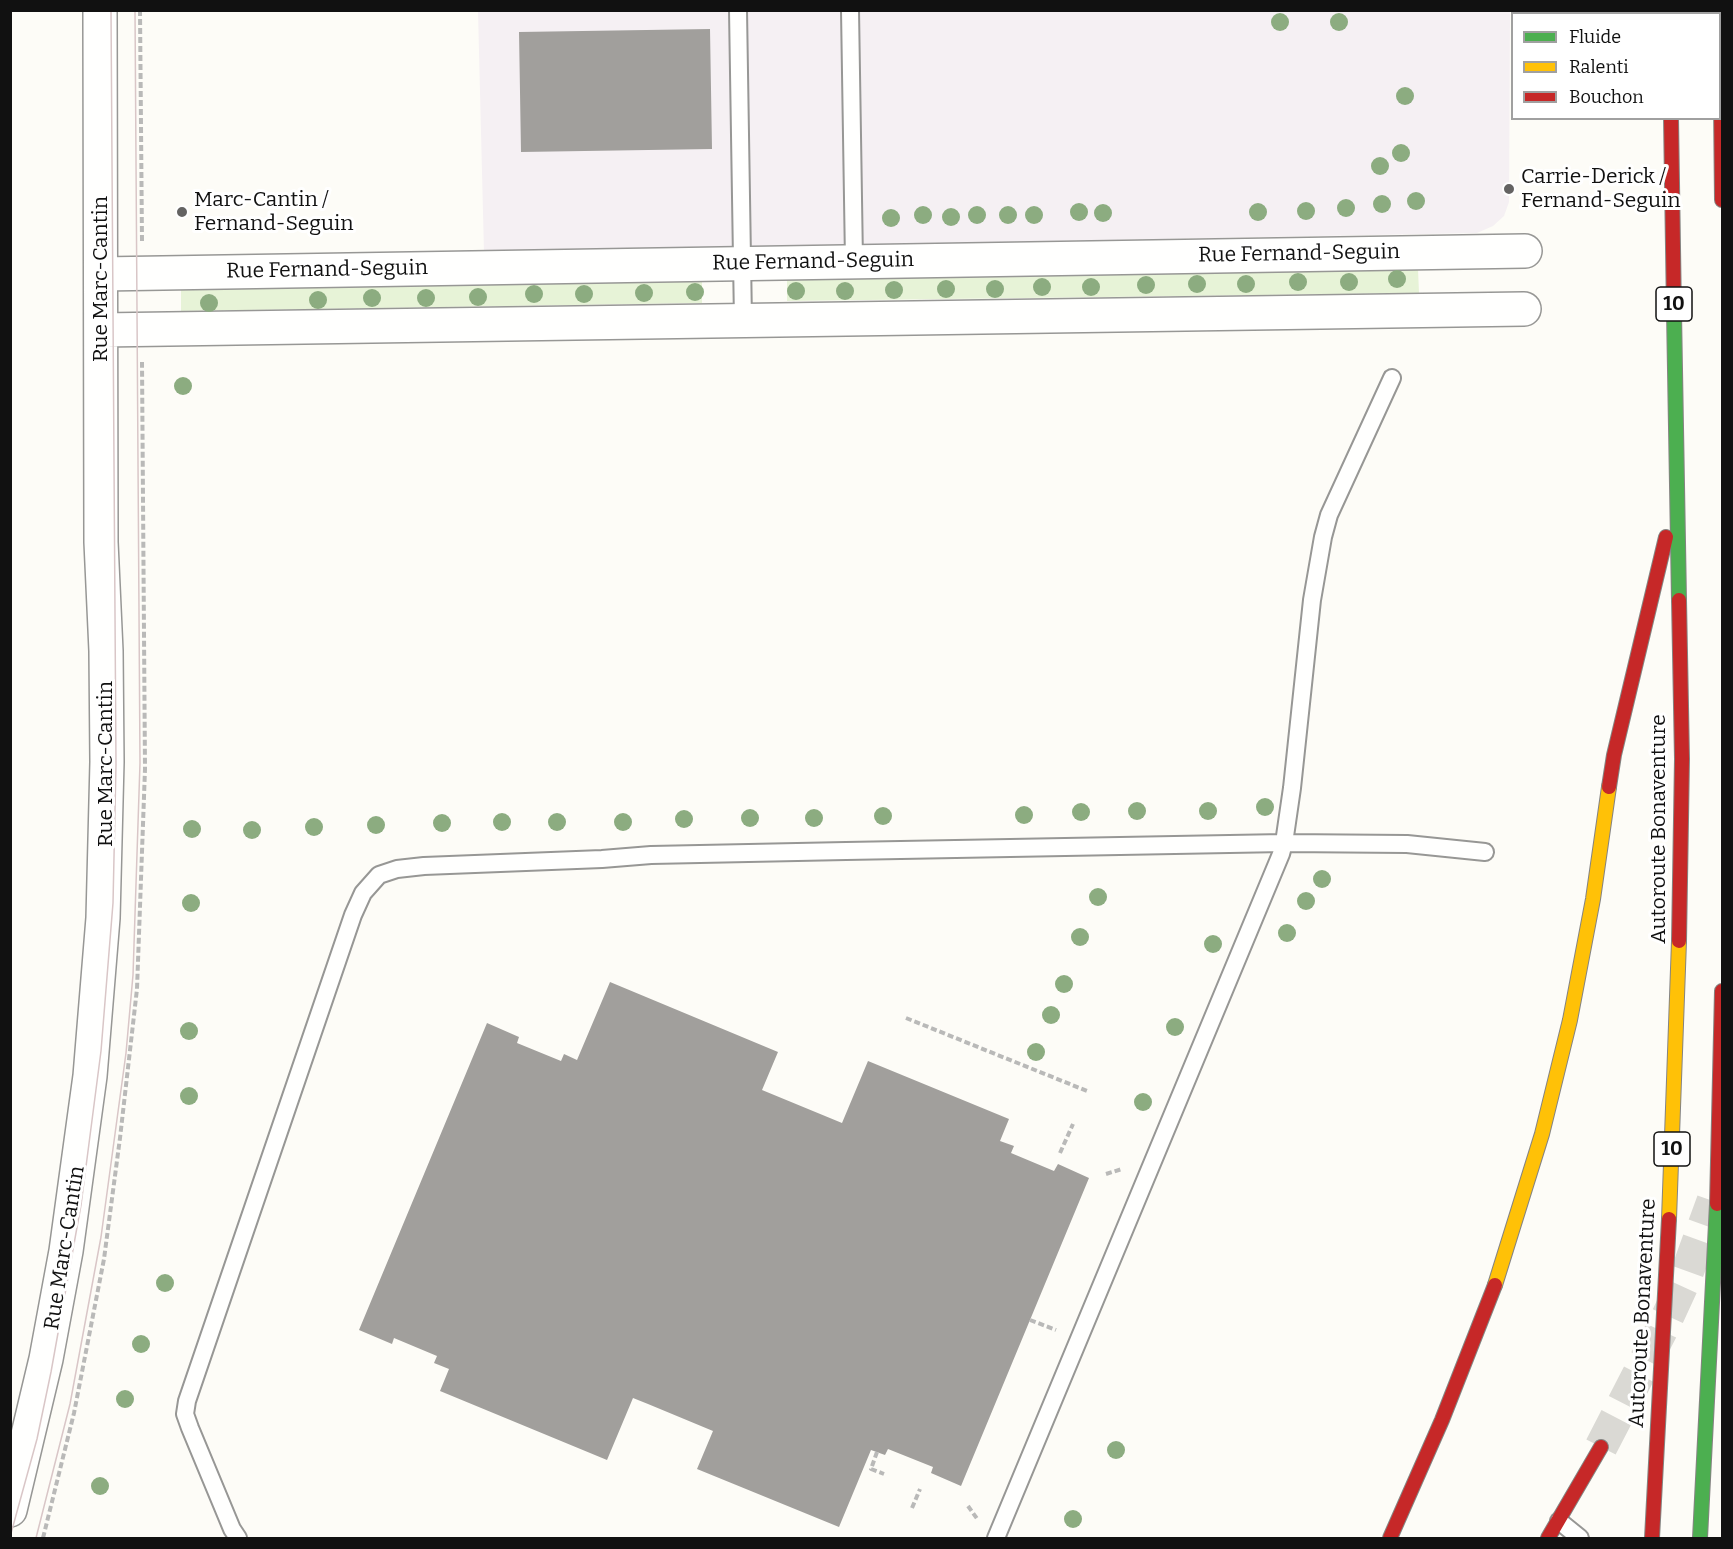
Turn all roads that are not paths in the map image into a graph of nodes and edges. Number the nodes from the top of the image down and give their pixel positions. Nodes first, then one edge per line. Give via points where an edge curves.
1 (100, 10) edge
2 (738, 10) edge
3 (850, 10) edge
4 (1721, 105) edge
5 (1671, 120) edge
6 (1722, 200) edge
7 (1525, 251) dead end
8 (854, 261) junction
9 (742, 263) junction
10 (101, 274) junction
11 (1524, 309) dead end
12 (743, 321) junction
13 (101, 330) junction
14 (1392, 378) dead end
15 (1677, 489) junction
16 (1284, 843) junction
17 (1485, 852) dead end
18 (1722, 991) edge
19 (1601, 1447) tunnel mouth
20 (10, 1510) edge
21 (1559, 1521) junction
22 (238, 1539) edge
23 (996, 1539) edge
24 (1390, 1539) edge
25 (1548, 1539) edge
26 (1580, 1539) edge
27 (1652, 1539) edge
28 (1700, 1539) edge

1 - 10 street, Rue Marc-Cantin
2 - 9 lane
3 - 8 lane
4 - 6 highway
5 - 15 highway, Autoroute Bonaventure / 10
7 - 8 street, Rue Fernand-Seguin
8 - 9 street, Rue Fernand-Seguin
9 - 10 street, Rue Fernand-Seguin
9 - 12 lane
10 - 13 street, Rue Marc-Cantin
11 - 12 street
12 - 13 street
13 - 20 street, Rue Marc-Cantin via 107,811 99,978 66,1251 46,1359
14 - 16 lane via 1329,515 1323,537
15 - 24 highway via 1614,755 1593,899 1570,1020 1542,1134 1480,1324
15 - 27 highway, Autoroute Bonaventure / 10 via 1682,759 1680,928
16 - 17 lane via 1407,844
16 - 22 lane via 651,855 424,866 379,875 363,893 353,915 187,1401 185,1414 190,1428
16 - 23 lane
18 - 28 highway, 10 via 1716,1224
19 - 21 highway
21 - 25 highway
21 - 26 lane

